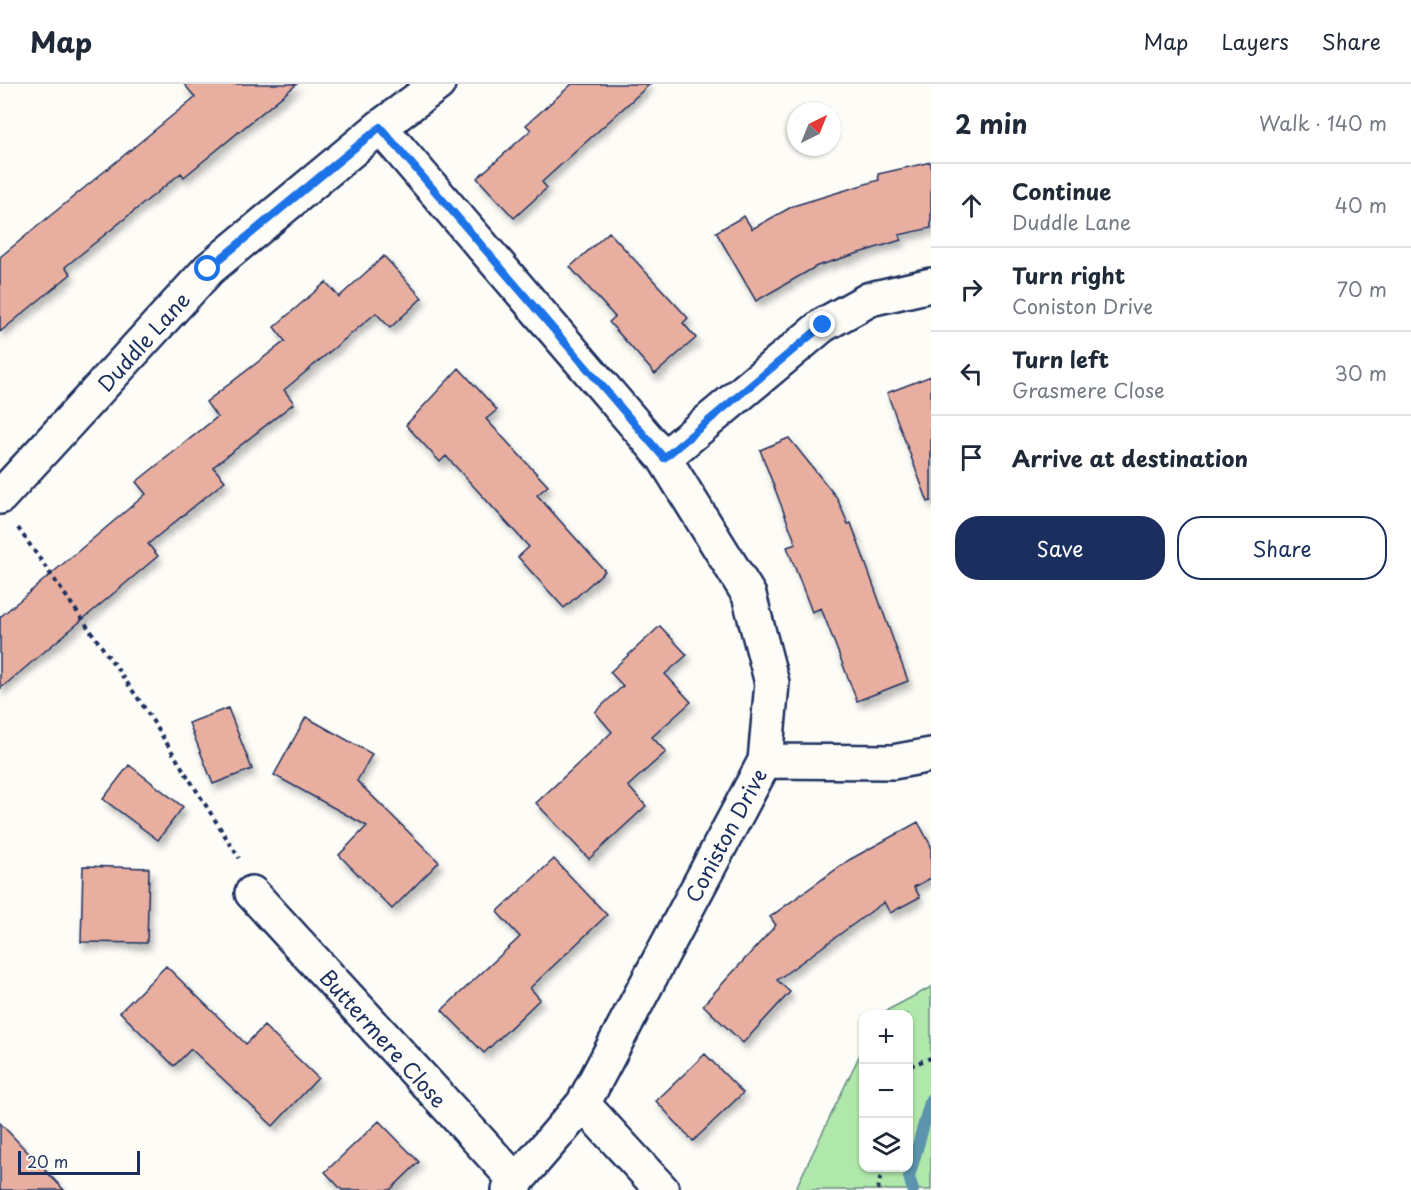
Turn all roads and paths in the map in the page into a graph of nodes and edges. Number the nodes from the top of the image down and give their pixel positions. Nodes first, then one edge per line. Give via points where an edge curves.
1 (438, 84) edge
2 (380, 127) junction
3 (931, 285) edge
4 (664, 458) junction
5 (7, 510) edge
6 (931, 755) edge
7 (765, 761) junction
8 (252, 893) joint
9 (931, 1058) edge
10 (913, 1065) edge
11 (583, 1104) junction
12 (881, 1172) edge
13 (513, 1186) edge
14 (662, 1190) edge
15 (878, 1190) edge

1 - 2 street, Duddle Lane
2 - 4 street, Coniston Drive
2 - 5 street, Duddle Lane via 208,269
3 - 4 street via 870,299 823,325
4 - 7 street, Coniston Drive via 749,595 772,683
5 - 8 path via 142,704 235,849
6 - 7 street via 893,762
7 - 11 street, Coniston Drive
8 - 13 street, Buttermere Close
9 - 10 path
11 - 13 street, Coniston Drive
11 - 14 street
12 - 15 path

